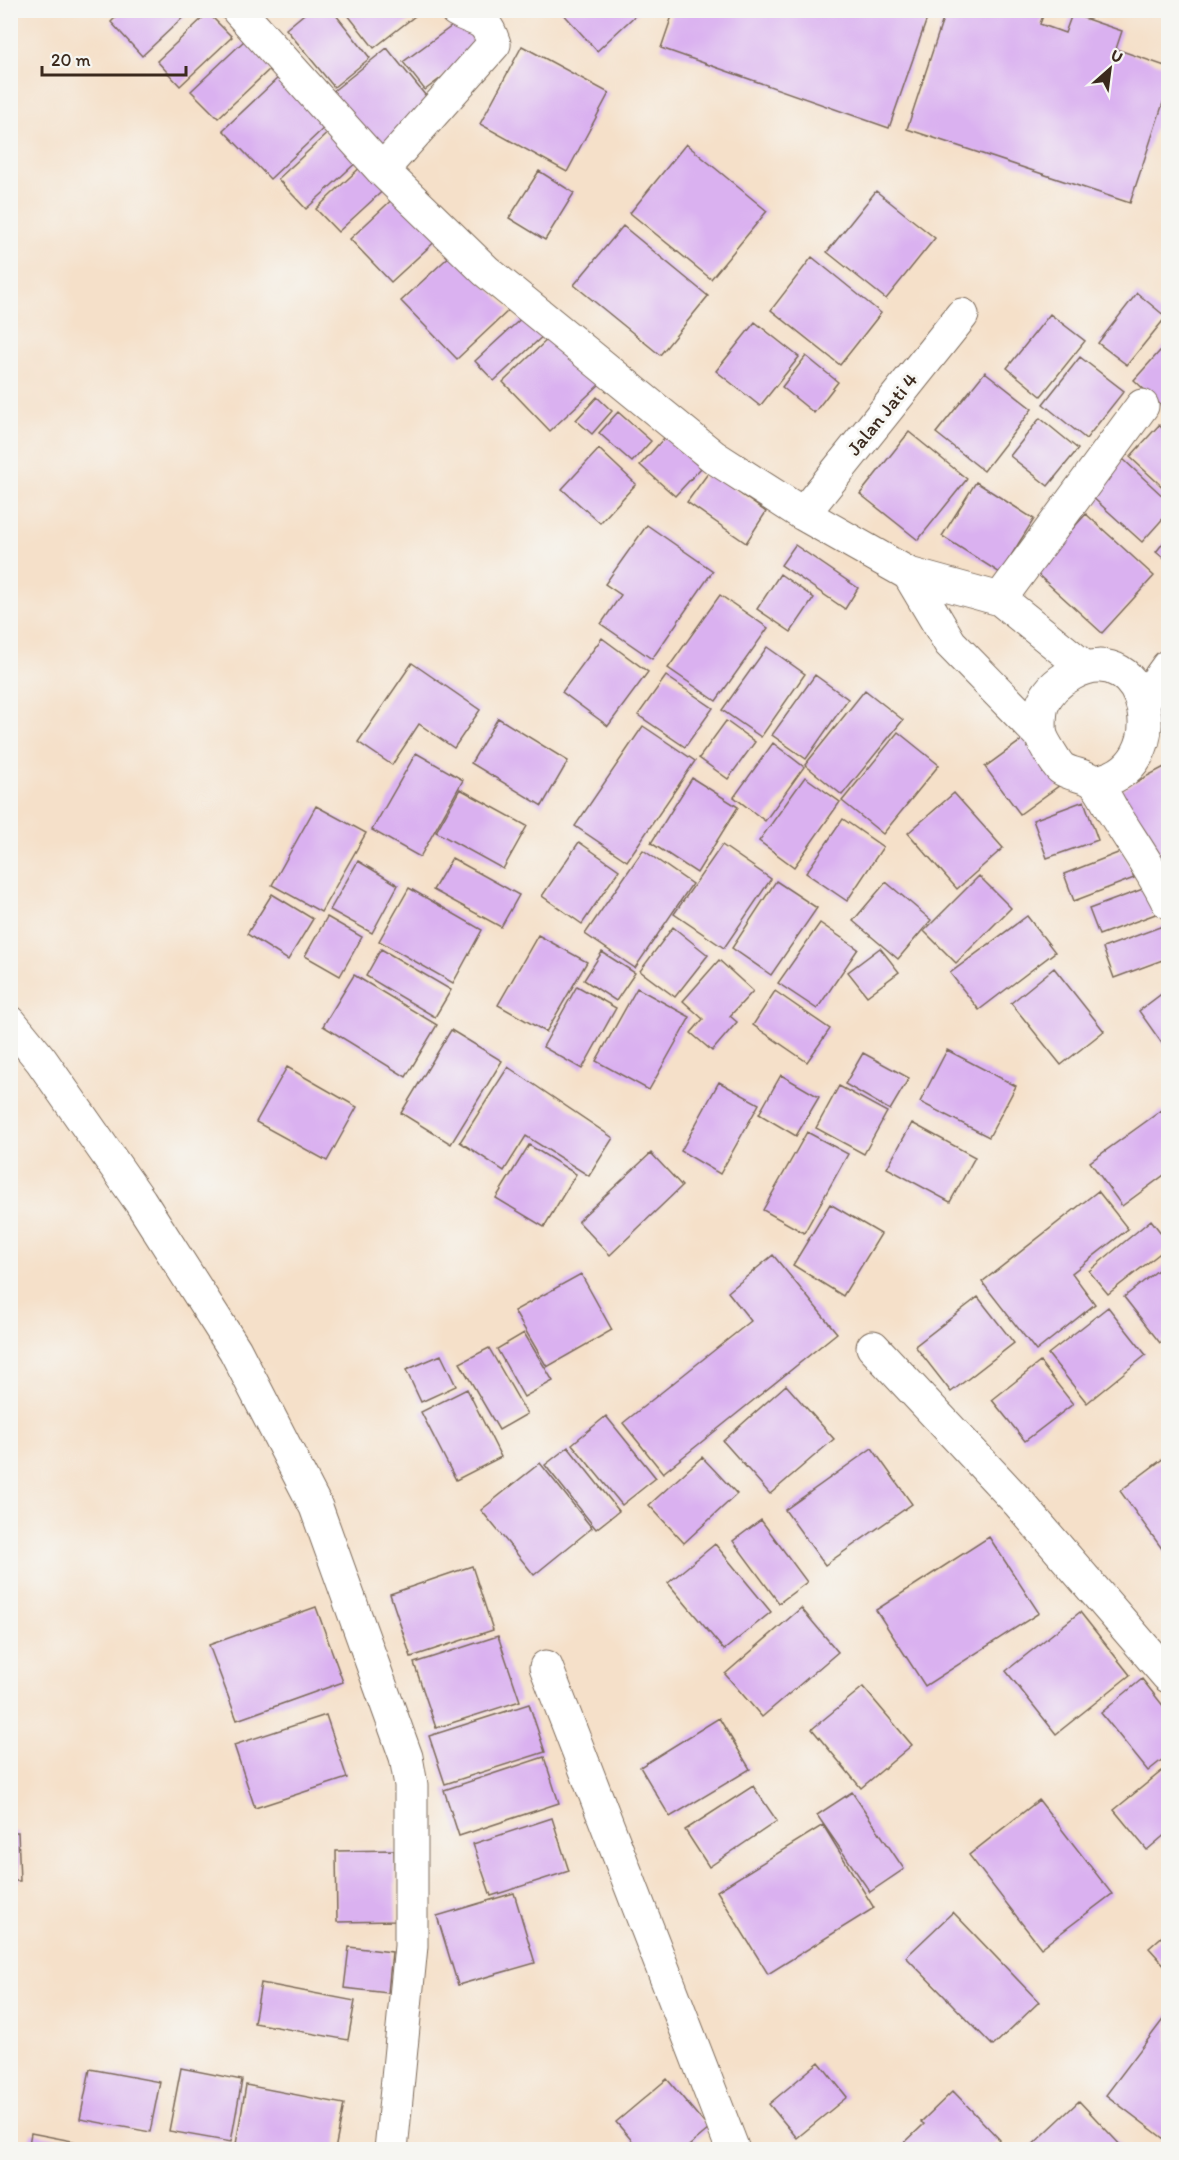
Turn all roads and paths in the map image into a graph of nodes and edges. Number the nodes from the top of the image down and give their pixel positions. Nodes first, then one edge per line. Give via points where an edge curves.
1 (238, 10) edge
2 (456, 10) edge
3 (382, 170) junction
4 (962, 315) dead end
5 (1142, 406) dead end
6 (802, 513) junction
7 (909, 574) junction
8 (1000, 599) junction
9 (1168, 666) edge
10 (1084, 667) junction
11 (1148, 694) junction
12 (1041, 736) junction
13 (1162, 742) edge
14 (1094, 782) junction
15 (1168, 902) edge
16 (10, 1022) edge
17 (873, 1347) dead end
18 (546, 1666) dead end
19 (1168, 1676) edge
20 (391, 2150) edge
21 (733, 2150) edge

1 - 3 street
2 - 3 street via 484,22 494,44
3 - 6 street via 486,270 714,457
4 - 6 street, Jalan Jati 4
5 - 8 street
6 - 7 street
7 - 8 street
7 - 12 street via 950,643
8 - 10 street
9 - 11 street
10 - 11 street via 1109,666 1132,676
10 - 12 street via 1058,681 1042,706
11 - 13 street
12 - 14 street via 1060,768
13 - 14 street via 1132,771 1114,780
14 - 15 street
16 - 20 street via 140,1201 235,1350 315,1507 406,1757 411,1785 411,1946
17 - 19 street via 1019,1503
18 - 21 street

